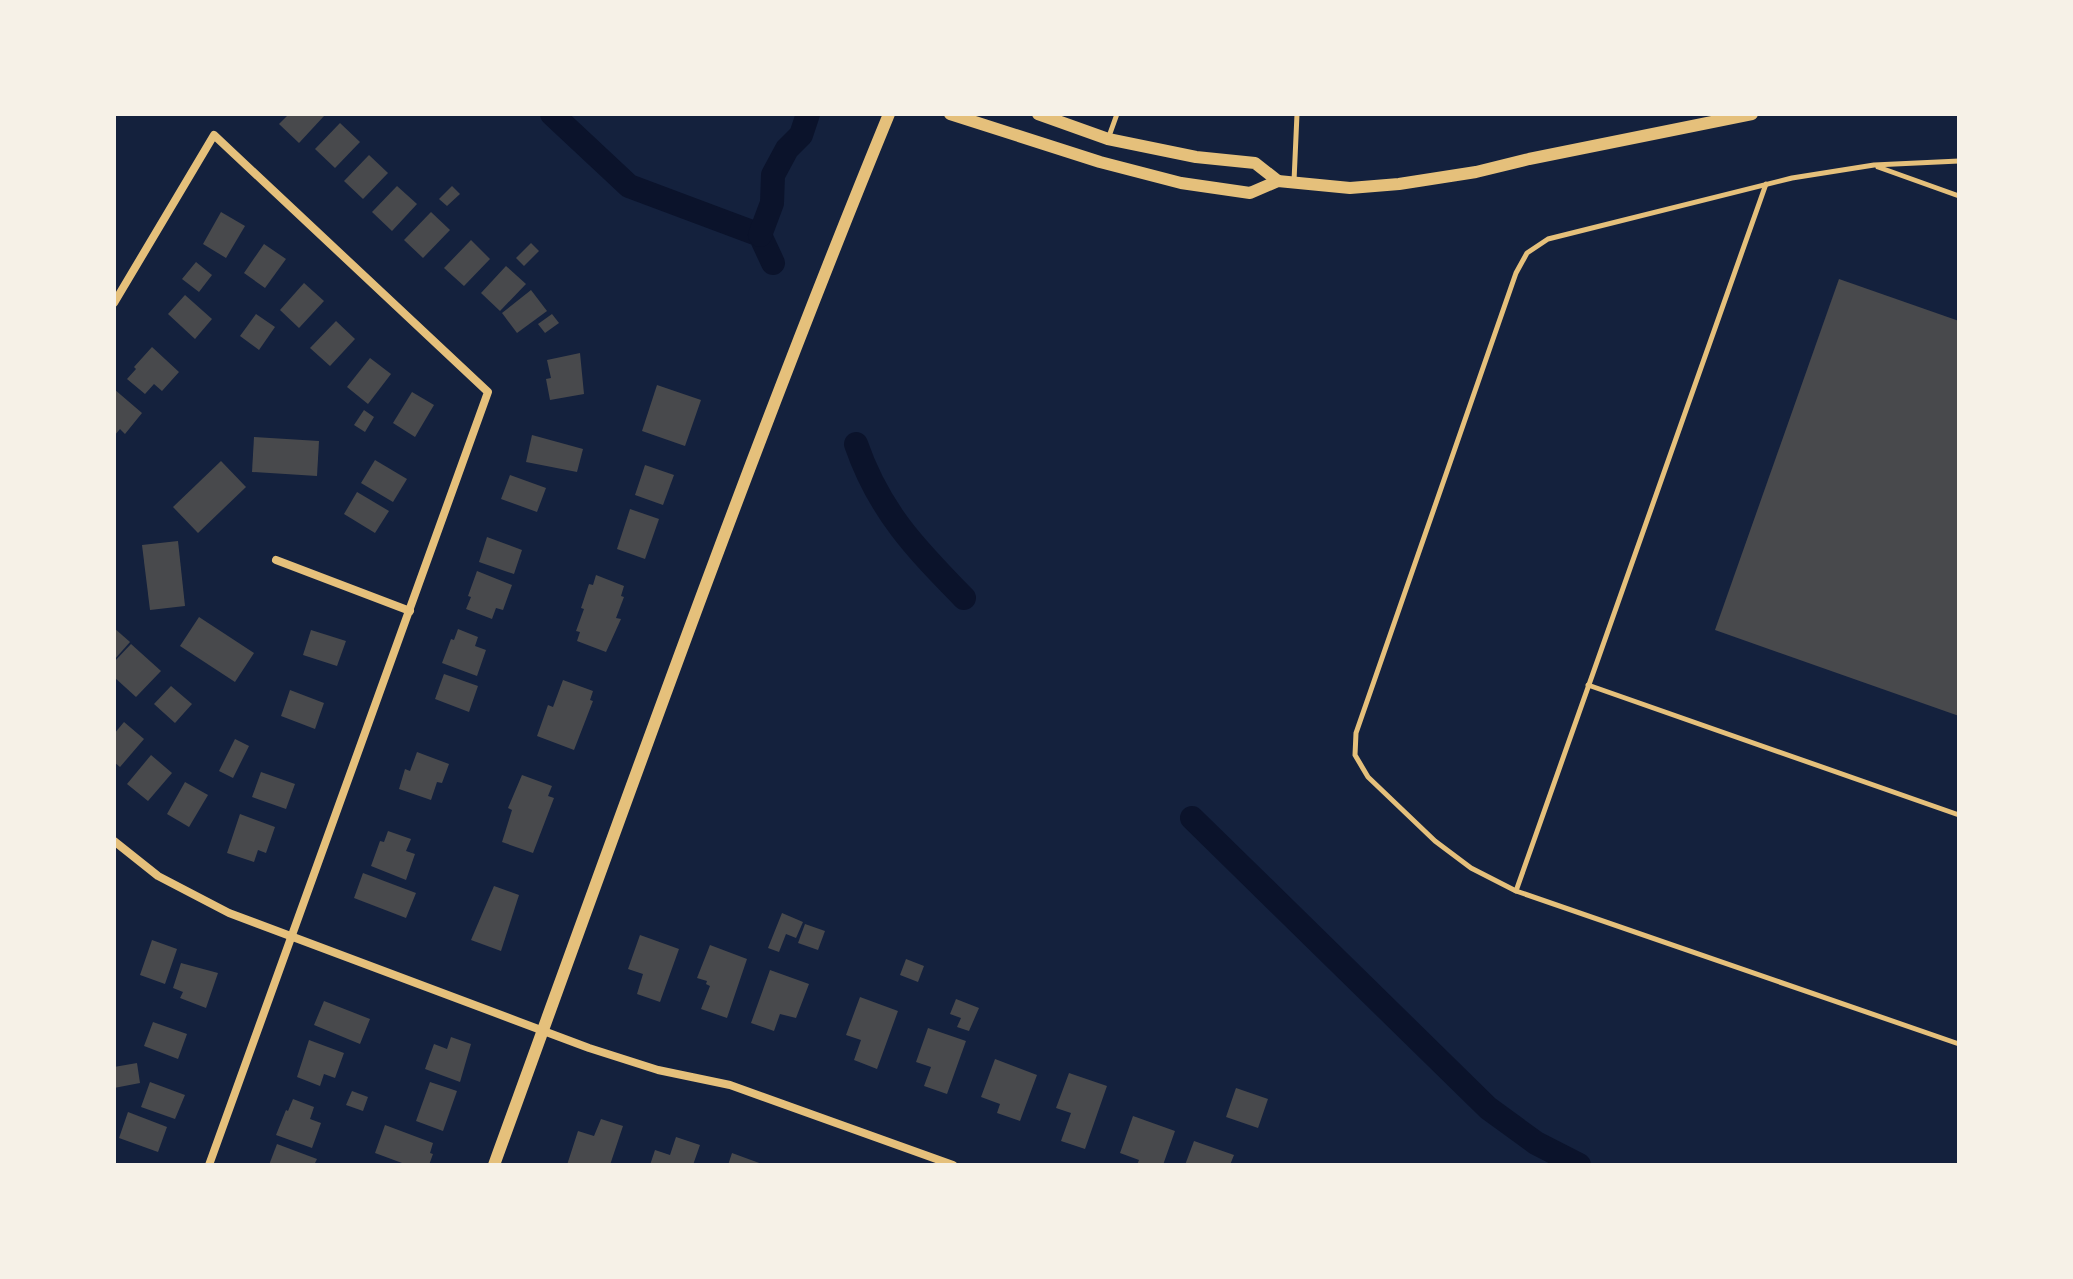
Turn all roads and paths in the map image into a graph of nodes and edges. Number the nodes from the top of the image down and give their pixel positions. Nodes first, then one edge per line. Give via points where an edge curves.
1 (889, 114) edge
2 (950, 114) edge
3 (1038, 114) edge
4 (1117, 114) edge
5 (1297, 114) edge
6 (1752, 114) edge
7 (1108, 139) junction
8 (1959, 161) edge
9 (1874, 165) junction
10 (1278, 181) junction
11 (1293, 182) junction
12 (1766, 184) junction
13 (1959, 196) edge
14 (114, 303) edge
15 (276, 560) dead end
16 (410, 611) junction
17 (1588, 685) junction
18 (1959, 815) edge
19 (114, 841) edge
20 (1516, 891) junction
21 (292, 936) junction
22 (542, 1031) junction
23 (1959, 1044) edge
24 (209, 1165) edge
25 (494, 1165) edge
26 (953, 1165) edge

1 - 22 street via 796,342
2 - 10 street via 1181,183 1250,193
3 - 7 street
4 - 7 lane
5 - 11 lane
6 - 11 street via 1399,184 1350,188
7 - 10 street via 1255,163
8 - 9 lane
9 - 12 lane
9 - 13 lane
10 - 11 street
12 - 17 lane
12 - 20 lane via 1548,239 1527,253 1516,273 1356,733 1355,755 1368,777 1435,841 1471,868
14 - 16 street via 214,135 488,392
15 - 16 street
16 - 21 street
17 - 18 lane
17 - 20 lane
19 - 21 street via 158,876 229,913
20 - 23 lane
21 - 22 street
21 - 24 street
22 - 25 street
22 - 26 street via 658,1070 730,1085

